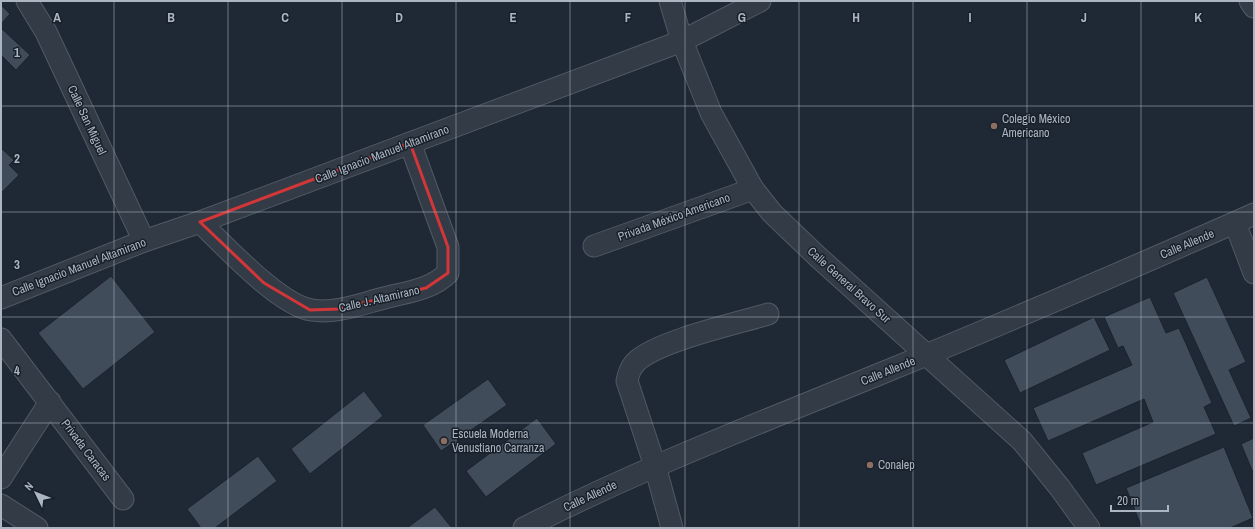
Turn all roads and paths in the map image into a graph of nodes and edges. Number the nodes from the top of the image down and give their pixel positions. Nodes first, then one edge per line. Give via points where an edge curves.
1 (27, 1) edge
2 (670, 1) edge
3 (760, 1) edge
4 (1250, 1) edge
5 (1254, 8) edge
6 (682, 40) junction
7 (410, 143) junction
8 (753, 189) junction
9 (1254, 214) edge
10 (200, 222) junction
11 (1235, 223) junction
12 (144, 242) junction
13 (594, 246) dead end
14 (1254, 273) edge
15 (1, 298) edge
16 (768, 314) dead end
17 (1, 339) edge
18 (926, 355) junction
19 (50, 402) junction
20 (655, 466) junction
21 (1, 478) edge
22 (123, 499) dead end
23 (1, 505) edge
24 (37, 528) edge
25 (524, 528) edge
26 (672, 528) edge
27 (1089, 528) edge

1 - 12 street, Calle San Miguel via 46,32
2 - 6 street, Calle General Bravo Sur
3 - 6 street, Calle Ignacio Manuel Altamirano
4 - 5 street
6 - 7 street, Calle Ignacio Manuel Altamirano
6 - 8 street, Calle General Bravo Sur via 711,113
7 - 10 street, Calle Ignacio Manuel Altamirano
7 - 10 street, Calle J. Altamirano via 448,247 448,273 426,288 338,309 310,310 287,300 264,283
8 - 13 street, Privada México Americano
8 - 18 street, Calle General Bravo Sur via 772,213
9 - 11 street, Calle Allende
10 - 12 street, Calle Ignacio Manuel Altamirano
11 - 14 street
11 - 18 street, Calle Allende
12 - 15 street, Calle Ignacio Manuel Altamirano
16 - 20 street via 662,347 638,360 630,369 627,381
17 - 19 street, Privada Caracas
18 - 20 street, Calle Allende
18 - 27 street, Calle General Bravo Sur via 1022,441
19 - 21 street
19 - 22 street, Privada Caracas
20 - 25 street, Calle Allende
20 - 26 street
23 - 24 street

